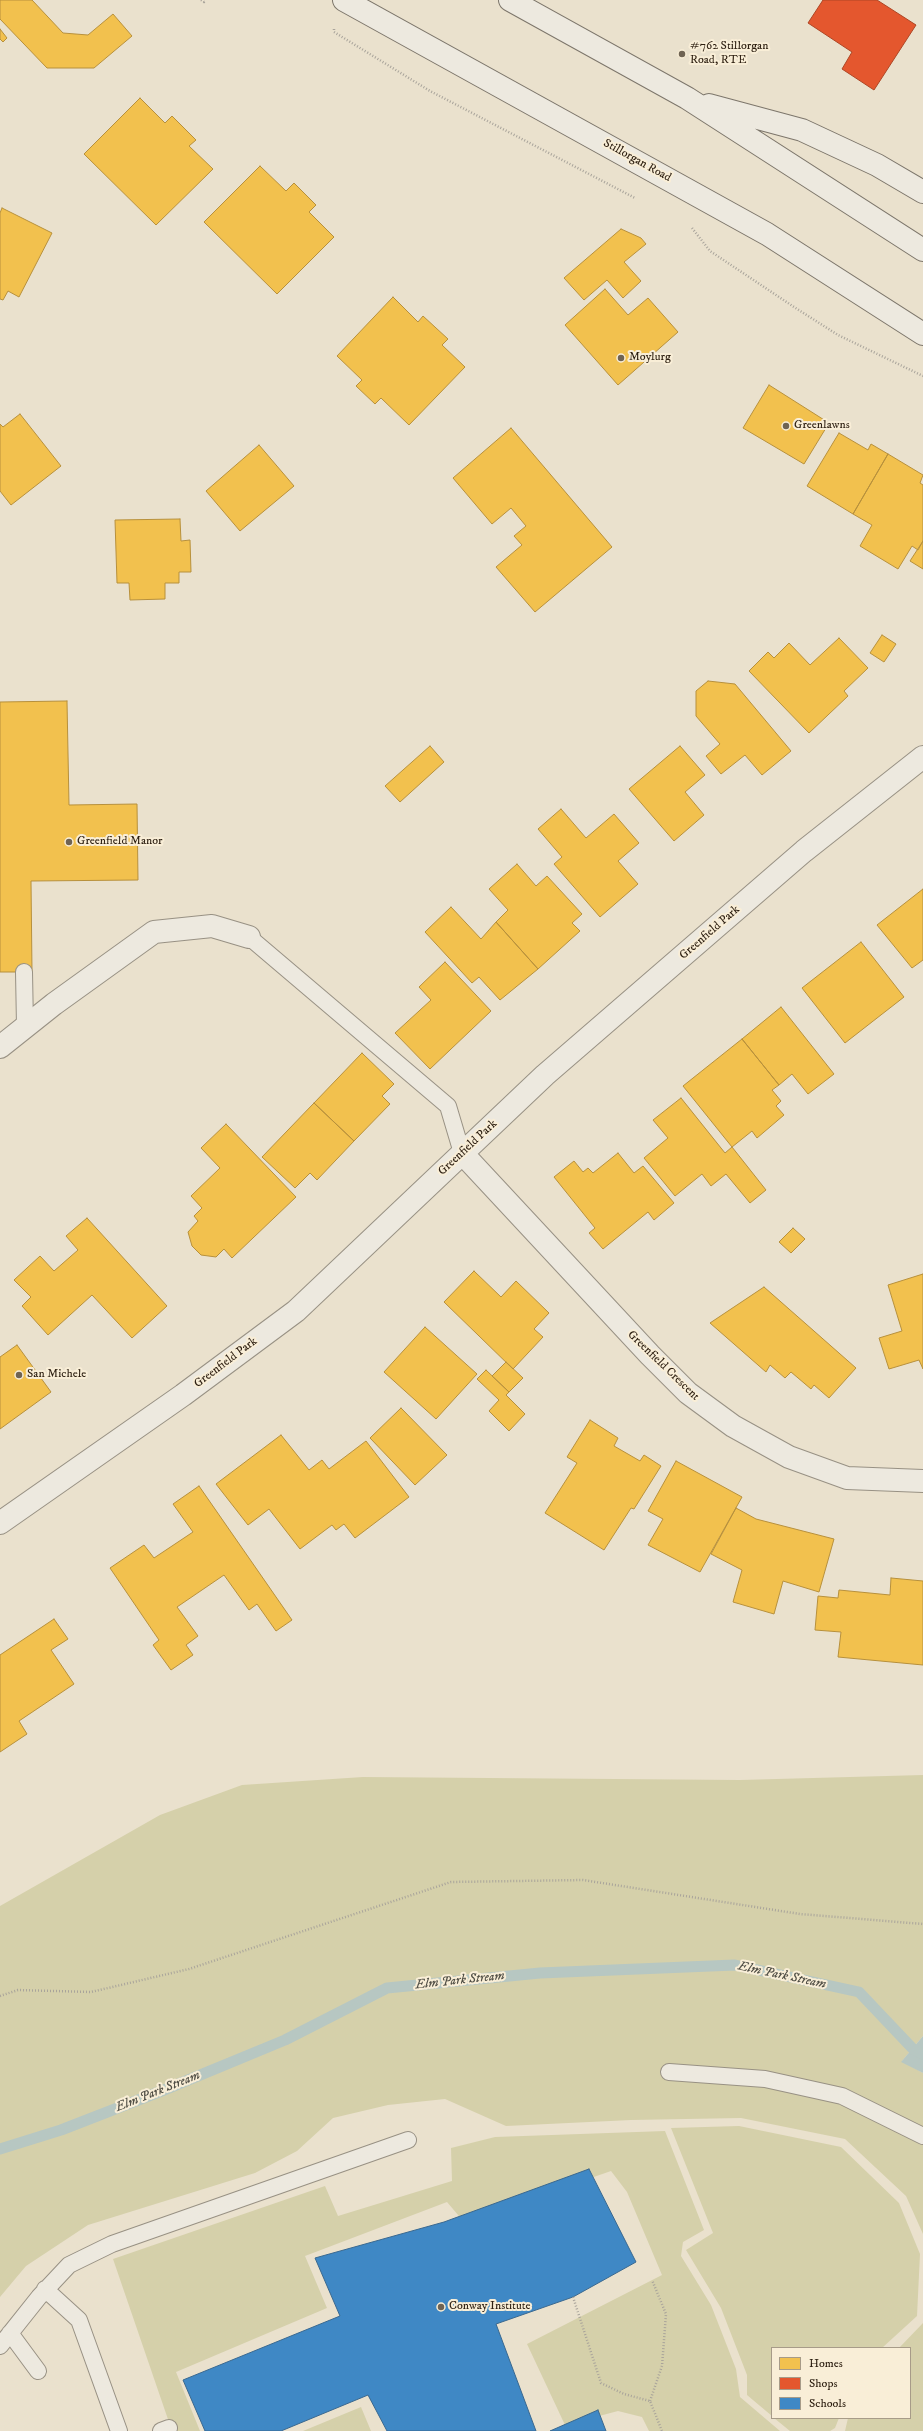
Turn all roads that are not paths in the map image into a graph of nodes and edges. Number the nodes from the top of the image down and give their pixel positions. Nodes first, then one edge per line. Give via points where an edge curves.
1 (344, 0) edge
2 (510, 0) edge
3 (687, 98) junction
4 (923, 192) edge
5 (923, 250) edge
6 (923, 334) edge
7 (923, 757) edge
8 (249, 937) joint
9 (24, 972) dead end
10 (25, 1026) junction
11 (0, 1047) edge
12 (462, 1153) junction
13 (923, 1481) edge
14 (0, 1523) edge
15 (669, 2072) dead end
16 (923, 2136) edge
17 (408, 2140) dead end
18 (45, 2290) junction
19 (10, 2333) junction
20 (0, 2346) edge
21 (38, 2371) dead end
22 (119, 2431) edge

1 - 6 street, Stillorgan Road via 767,234
2 - 3 street
3 - 4 street via 802,130 877,165
3 - 5 street
7 - 12 street, Greenfield Park via 768,882 545,1075
8 - 10 street via 212,926 154,932
8 - 12 lane via 448,1106
9 - 10 lane
10 - 11 street
12 - 13 street, Greenfield Crescent via 650,1355 688,1393 733,1426 789,1457 847,1478
12 - 14 street, Greenfield Park via 296,1311 183,1395
15 - 16 lane via 765,2079 842,2096
17 - 18 lane via 112,2244 69,2265
18 - 19 lane
18 - 22 lane via 79,2320
19 - 20 lane
19 - 21 lane

